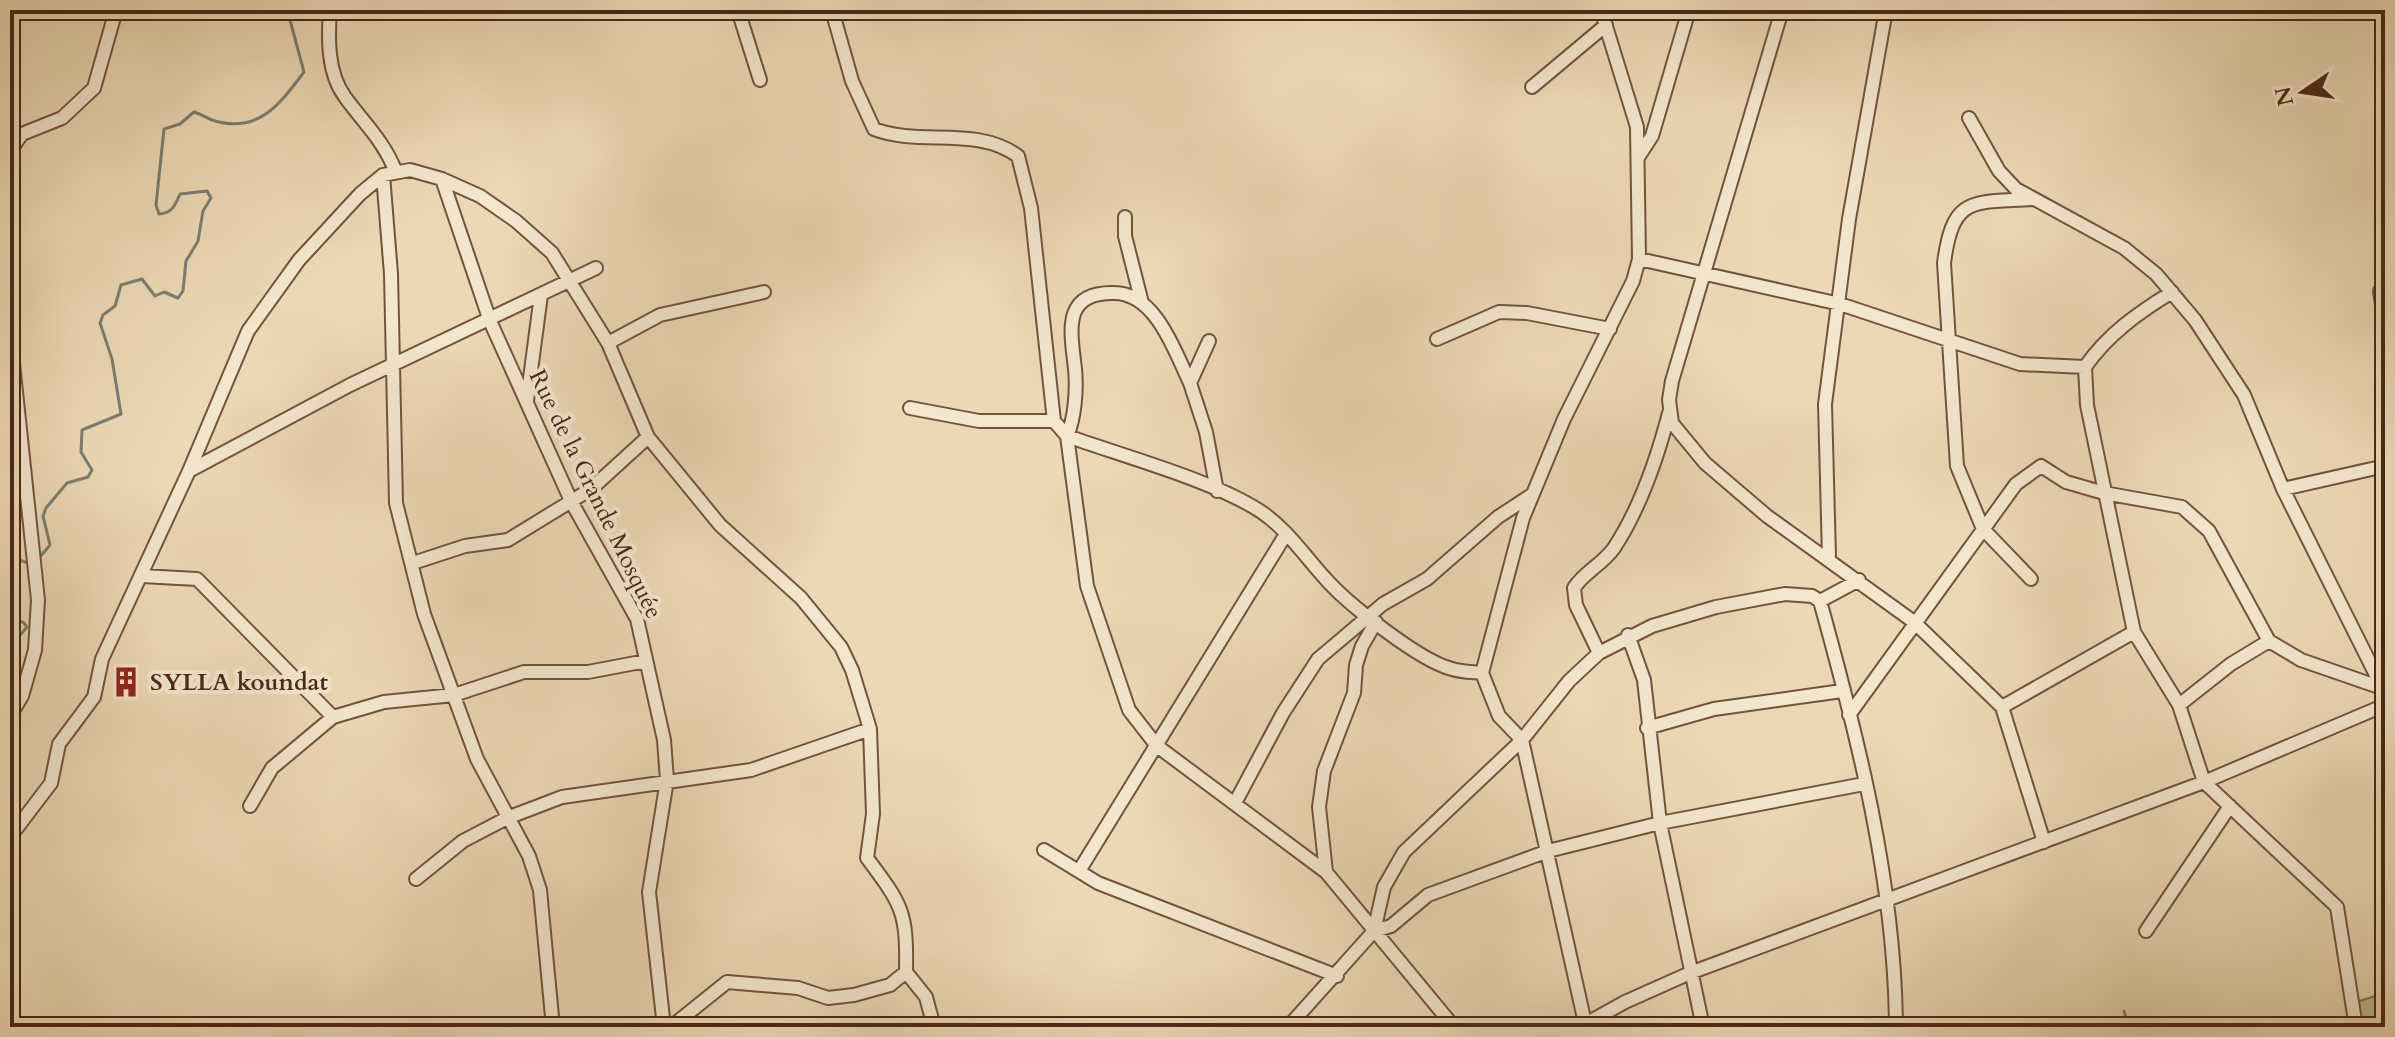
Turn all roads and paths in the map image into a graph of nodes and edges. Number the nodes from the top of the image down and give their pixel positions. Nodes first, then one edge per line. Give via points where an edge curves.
1 (116, 10) edge
2 (330, 10) edge
3 (738, 10) edge
4 (832, 10) edge
5 (1601, 10) edge
6 (1689, 10) edge
7 (1782, 10) edge
8 (1886, 10) edge
9 (1606, 25) junction
10 (760, 80) dead end
11 (1532, 87) dead end
12 (1969, 118) dead end
13 (10, 151) edge
14 (1639, 156) junction
15 (389, 172) junction
16 (442, 179) junction
17 (2032, 199) junction
18 (1125, 217) dead end
19 (1639, 259) junction
20 (596, 268) dead end
21 (1704, 272) junction
22 (569, 282) junction
23 (2380, 291) dead end
24 (764, 292) dead end
25 (2172, 292) junction
26 (541, 295) junction
27 (1142, 303) junction
28 (1840, 304) junction
29 (490, 321) junction
30 (2385, 326) edge
31 (1610, 329) junction
32 (10, 335) edge
33 (1437, 339) dead end
34 (1209, 341) dead end
35 (1946, 342) junction
36 (608, 343) junction
37 (391, 365) junction
38 (2085, 367) junction
39 (1190, 383) junction
40 (527, 404) junction
41 (910, 408) dead end
42 (1669, 413) junction
43 (1054, 421) junction
44 (1067, 436) junction
45 (648, 437) junction
46 (2385, 466) edge
47 (189, 471) junction
48 (10, 481) edge
49 (2283, 489) junction
50 (26, 490) junction
51 (1217, 491) junction
52 (2104, 493) junction
53 (1533, 494) junction
54 (572, 503) junction
55 (1983, 529) junction
56 (1286, 534) junction
57 (1829, 557) junction
58 (413, 563) junction
59 (142, 576) junction
60 (2031, 579) dead end
61 (1859, 580) junction
62 (1820, 601) junction
63 (1372, 619) junction
64 (1914, 622) junction
65 (2134, 632) junction
66 (1628, 635) junction
67 (2269, 641) junction
68 (1599, 653) junction
69 (646, 661) junction
70 (1482, 673) junction
71 (2383, 689) edge
72 (1842, 691) junction
73 (454, 695) junction
74 (2179, 705) junction
75 (2385, 705) edge
76 (2002, 707) junction
77 (1849, 715) junction
78 (10, 716) edge
79 (333, 717) junction
80 (1647, 728) junction
81 (870, 729) junction
82 (1522, 740) junction
83 (1157, 746) junction
84 (667, 780) junction
85 (2204, 782) junction
86 (1864, 784) junction
87 (1235, 803) junction
88 (250, 806) dead end
89 (2230, 806) junction
90 (507, 818) junction
91 (1660, 823) junction
92 (10, 837) edge
93 (2044, 842) junction
94 (1044, 850) dead end
95 (1548, 851) junction
96 (1079, 871) junction
97 (1326, 872) junction
98 (416, 879) dead end
99 (1887, 902) junction
100 (1374, 931) junction
101 (2146, 931) dead end
102 (906, 972) junction
103 (1690, 973) junction
104 (1337, 976) junction
105 (1582, 1025) edge
106 (553, 1027) edge
107 (664, 1027) edge
108 (671, 1027) edge
109 (934, 1027) edge
110 (1288, 1027) edge
111 (1454, 1027) edge
112 (1703, 1027) edge
113 (1896, 1027) edge
114 (2356, 1027) edge

1 - 13 street via 94,88 62,118 22,134
2 - 15 street via 327,38 343,95 385,145
3 - 10 street
4 - 43 street via 852,81 874,129 921,139 959,137 1005,147 1018,156 1031,208
5 - 9 street
6 - 14 street via 1652,136
7 - 21 street
8 - 28 street via 1849,219
9 - 11 street
9 - 14 street via 1632,104
12 - 17 street via 1999,171
14 - 19 street
15 - 16 street
15 - 37 street
15 - 47 street via 360,194 299,260 248,331
16 - 22 street via 516,221 552,253
16 - 29 street, Rue de la Grande Mosquée
17 - 25 street via 2124,248
17 - 35 street via 1968,206 1953,220 1944,263
18 - 27 street
19 - 21 street
19 - 31 street
20 - 22 street
21 - 28 street
21 - 42 street via 1672,381
22 - 26 street
22 - 36 street
23 - 30 street
24 - 36 street via 660,315
25 - 38 street via 2102,343
25 - 49 street via 2244,395
26 - 29 street
26 - 40 street
27 - 39 street via 1161,325
27 - 44 street via 1117,292 1088,296 1078,307 1070,330 1076,372
28 - 35 street
28 - 57 street via 1823,435
29 - 37 street
29 - 40 street, Rue de la Grande Mosquée
31 - 33 street via 1499,312
31 - 53 street
32 - 50 street
34 - 39 street
35 - 38 street via 2020,364
35 - 55 street via 1957,466
36 - 45 street
37 - 47 street
37 - 58 street via 396,503
38 - 52 street
39 - 51 street
40 - 54 street, Rue de la Grande Mosquée
41 - 43 street via 979,421
42 - 57 street via 1677,431 1739,494
42 - 68 street via 1633,512 1614,547 1574,588 1576,605
43 - 44 street
44 - 51 street
44 - 83 street via 1087,586 1129,710
45 - 54 street
45 - 81 street via 720,525 801,598 841,647
46 - 49 street
47 - 59 street
48 - 50 street
49 - 71 street
50 - 78 street via 38,600 35,650 22,696
51 - 56 street via 1261,512
52 - 55 street via 2066,482 2045,466 2034,467
52 - 65 street
52 - 67 street via 2166,502 2198,519
53 - 63 street via 1427,579 1393,596
53 - 70 street
54 - 58 street via 508,540 465,546
54 - 69 street, Rue de la Grande Mosquée via 637,619
55 - 60 street
55 - 64 street
56 - 63 street via 1327,581
56 - 83 street
57 - 61 street
58 - 73 street via 424,614
59 - 79 street via 197,579
59 - 92 street via 102,659 94,697 59,744 51,783
61 - 62 street
61 - 64 street
62 - 66 street via 1785,594 1716,607
62 - 72 street
63 - 70 street via 1425,657 1451,669
63 - 87 street via 1333,644 1304,678
63 - 97 street via 1356,665 1354,693 1324,771 1319,807
64 - 76 street
64 - 77 street
65 - 74 street
65 - 76 street
66 - 68 street
66 - 80 street via 1644,680
67 - 71 street via 2293,657
67 - 74 street
68 - 82 street
69 - 73 street via 588,672 524,672
69 - 84 street, Rue de la Grande Mosquée
70 - 82 street via 1499,716
72 - 77 street
72 - 80 street via 1714,709
73 - 79 street via 384,702
73 - 90 street via 477,759
74 - 85 street
75 - 85 street
76 - 93 street
77 - 86 street
79 - 88 street via 272,768
80 - 91 street
81 - 84 street via 751,770
81 - 102 street via 873,814 867,858 907,922
82 - 95 street
82 - 100 street via 1404,852 1384,887
83 - 87 street
83 - 96 street
84 - 90 street via 562,797
84 - 107 street, Rue de la Grande Mosquée via 649,892
85 - 89 street
85 - 93 street
86 - 91 street
86 - 99 street
87 - 97 street
89 - 101 street
89 - 114 street via 2337,907
90 - 98 street via 463,841
90 - 106 street via 529,856 540,890
91 - 95 street
91 - 103 street
93 - 99 street
94 - 96 street
95 - 100 street via 1428,895 1391,926
95 - 105 street
96 - 104 street
97 - 100 street
99 - 103 street
99 - 113 street
100 - 104 street
100 - 111 street
102 - 108 street via 890,985 828,998 798,988 727,982
102 - 109 street via 926,997
103 - 105 street
103 - 112 street
104 - 110 street

